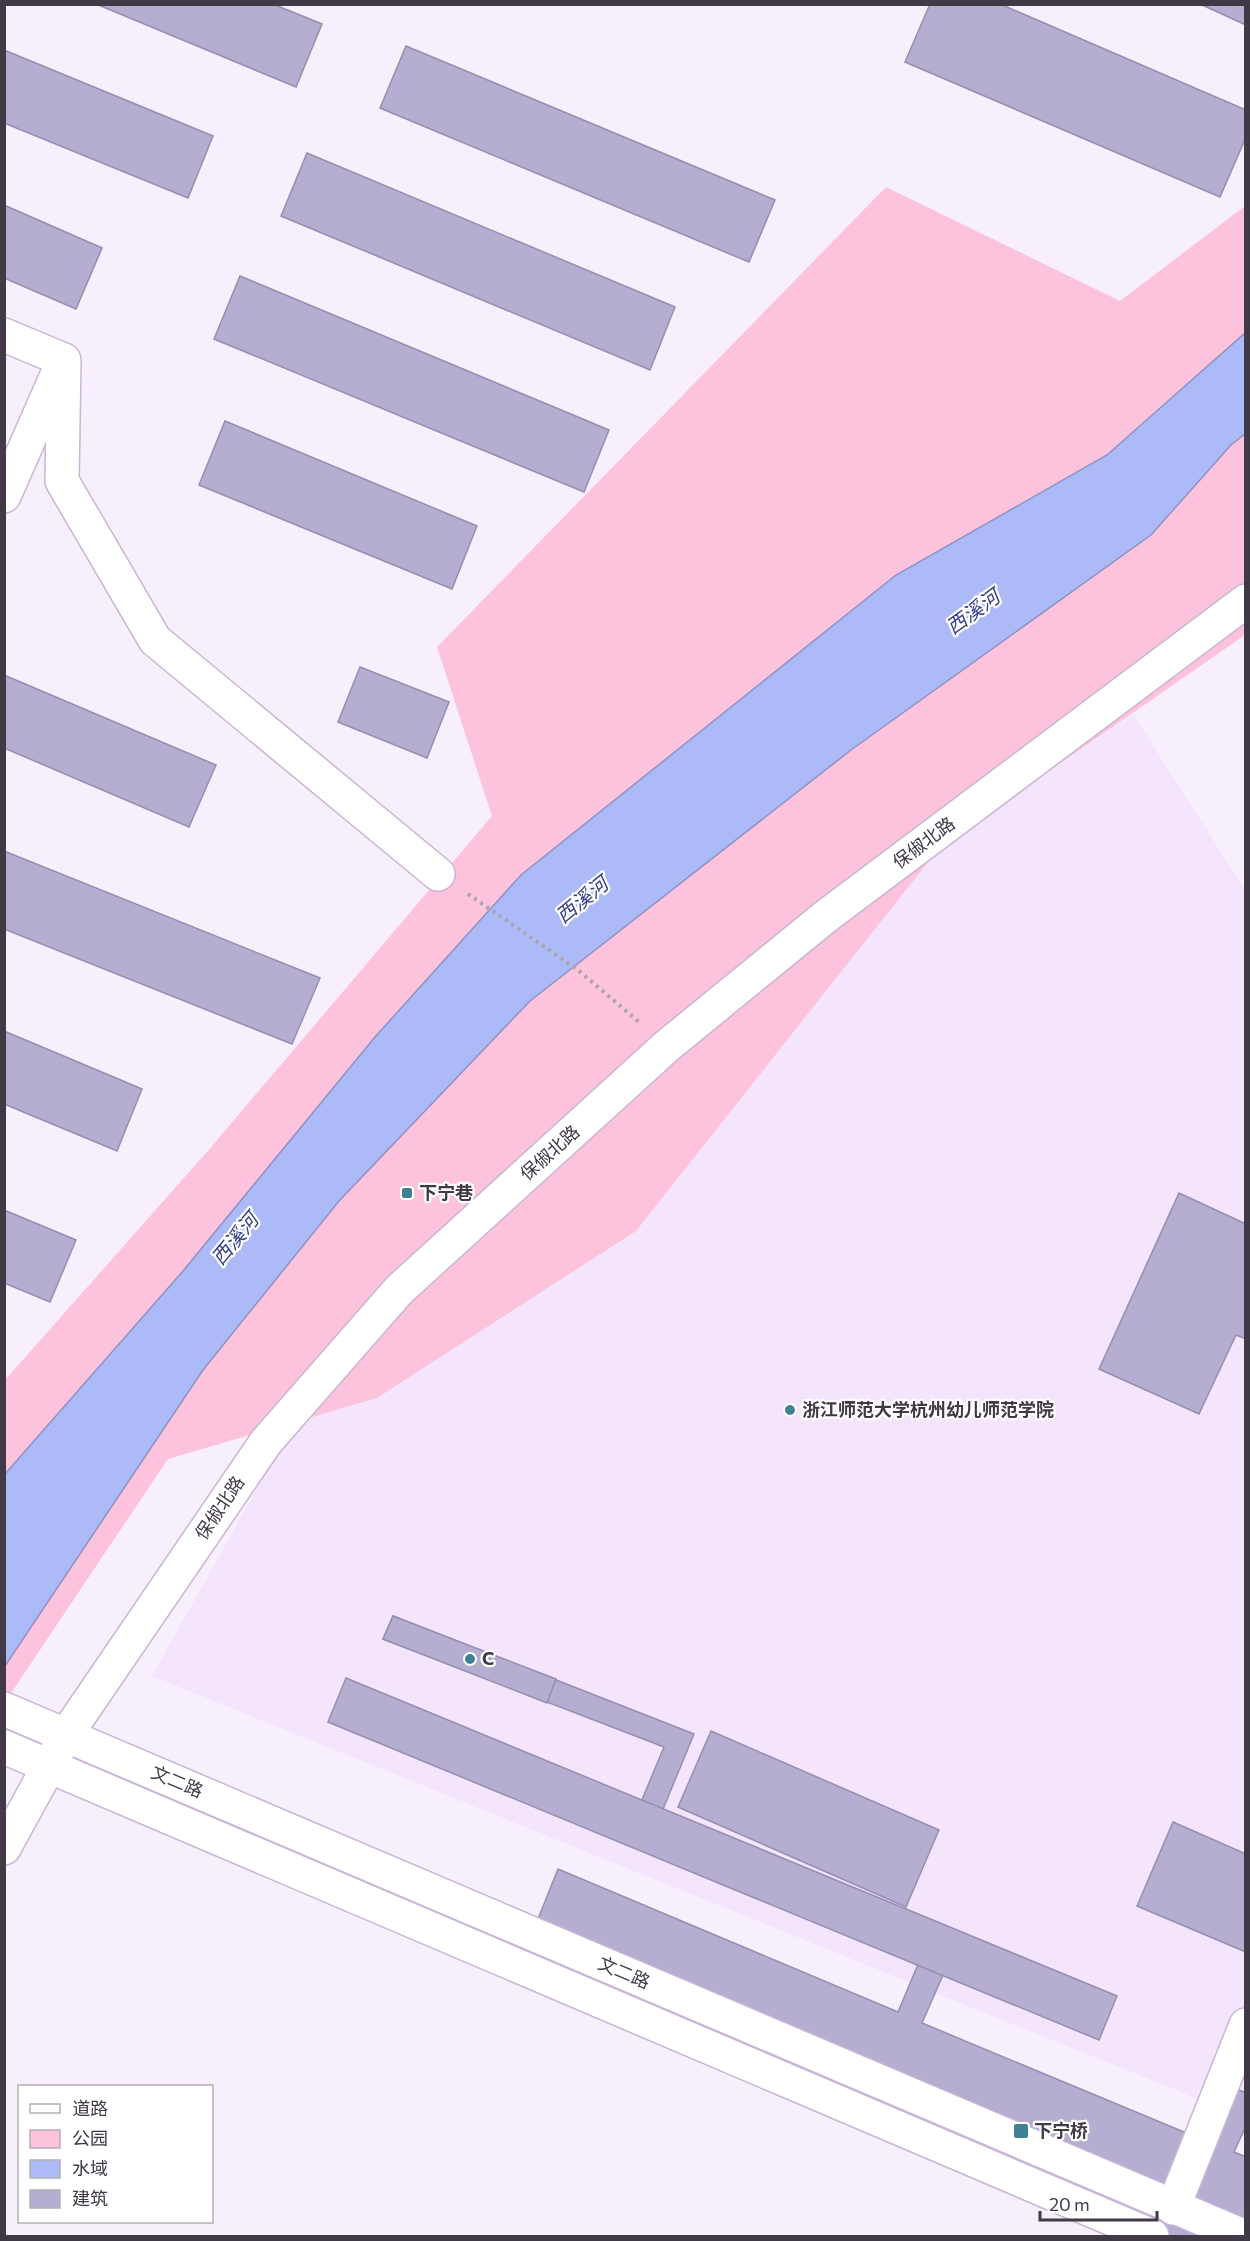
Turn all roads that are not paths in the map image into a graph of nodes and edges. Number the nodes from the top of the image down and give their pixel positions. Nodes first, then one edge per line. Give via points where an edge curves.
1 (4, 335) edge
2 (64, 360) junction
3 (4, 495) edge
4 (1245, 601) edge
5 (438, 874) road end
6 (9, 1711) edge
7 (66, 1735) junction
8 (4, 1747) edge
9 (48, 1764) junction
10 (4, 1848) edge
11 (1245, 2025) edge
12 (1173, 2208) junction
13 (1152, 2236) edge
14 (1243, 2236) edge

1 - 2 main road
2 - 3 main road
2 - 5 main road via 62,481 155,640
4 - 7 main road, 保俶北路 via 825,917 667,1047 399,1290 266,1442
6 - 7 main road, 文二路
7 - 9 main road, 保俶北路
7 - 12 main road, 文二路
8 - 9 main road, 文二路
9 - 10 main road, 保俶北路
9 - 13 main road, 文二路
11 - 12 main road
12 - 14 main road, 文二路

